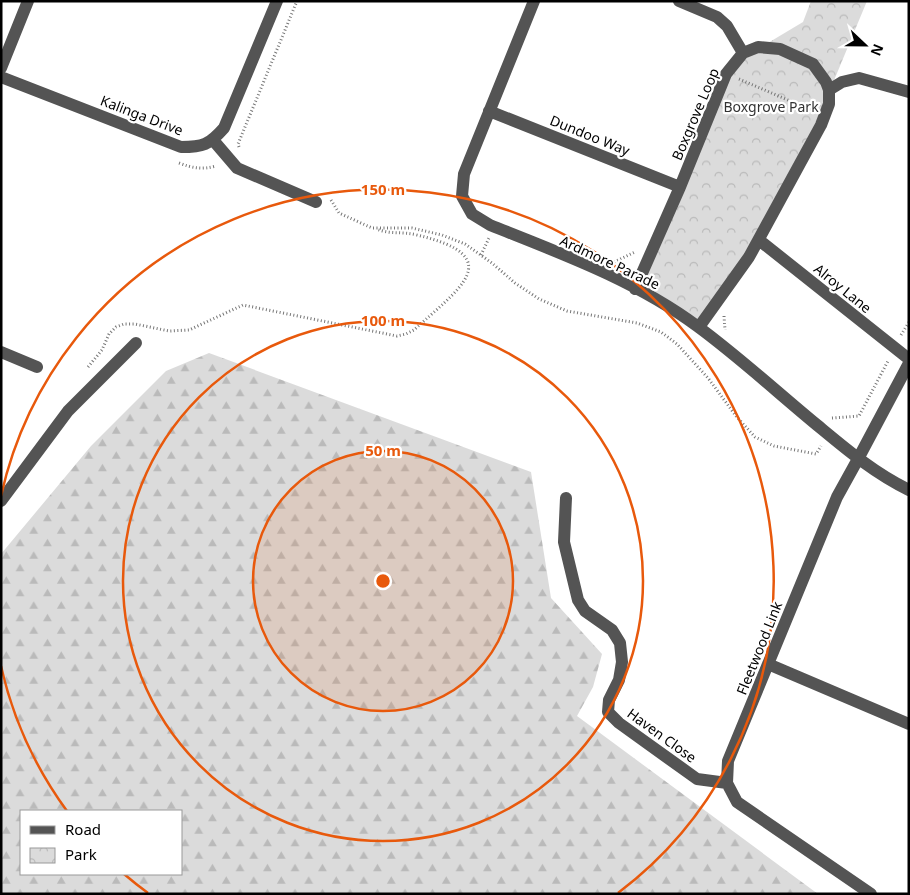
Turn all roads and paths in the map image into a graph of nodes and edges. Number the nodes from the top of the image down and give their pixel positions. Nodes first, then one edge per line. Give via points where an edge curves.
1 (28, 1) edge
2 (277, 1) edge
3 (296, 1) edge
4 (534, 1) edge
5 (679, 1) edge
6 (743, 53) junction
7 (1, 68) edge
8 (726, 74) junction
9 (1, 77) edge
10 (829, 90) junction
11 (909, 92) edge
12 (488, 111) junction
13 (825, 115) junction
14 (213, 140) junction
15 (239, 150) dead end
16 (680, 187) junction
17 (329, 197) dead end
18 (316, 202) dead end
19 (373, 228) junction
20 (759, 240) junction
21 (637, 251) dead end
22 (611, 263) dead end
23 (635, 289) junction
24 (723, 311) dead end
25 (909, 322) edge
26 (699, 327) junction
27 (726, 333) dead end
28 (136, 343) dead end
29 (895, 348) junction
30 (1, 352) edge
31 (909, 361) edge
32 (37, 367) dead end
33 (86, 370) dead end
34 (824, 431) junction
35 (858, 460) junction
36 (909, 490) edge
37 (566, 498) dead end
38 (1, 501) edge
39 (768, 664) junction
40 (909, 724) edge
41 (728, 783) junction
42 (870, 894) edge

1 - 7 street
2 - 14 street via 224,128
3 - 15 path via 238,144
4 - 12 street, Ardmore Parade
5 - 6 street via 717,17 727,26
6 - 8 street, Boxgrove Loop
6 - 10 street via 758,47 780,49 813,64
8 - 13 path
8 - 16 street, Boxgrove Loop
9 - 14 street, Kalinga Drive via 181,147 200,147
10 - 11 street via 842,82 859,78
10 - 13 street
12 - 16 street, Dundoo Way
12 - 23 street, Ardmore Parade via 464,174 462,196 472,214
13 - 20 street
14 - 18 street via 236,168
16 - 23 street, Boxgrove Loop
17 - 19 path via 339,213
19 - 33 path via 431,239 455,248 468,262 464,284 406,334 397,336 243,305 189,330 170,331 135,324 116,327
19 - 34 path via 412,228 442,235 465,244 539,299 566,311 636,323 661,332 677,344 708,378 754,437 774,446 816,454
20 - 26 street
20 - 29 street, Alroy Lane
21 - 22 path
23 - 26 street, Ardmore Parade
24 - 27 path
25 - 29 path
26 - 34 street, Ardmore Parade
28 - 38 street via 68,412
29 - 31 street, Alroy Lane
29 - 34 path via 859,416 827,419
30 - 32 street
31 - 35 street, Fleetwood Link
34 - 35 street, Ardmore Parade
35 - 36 street, Ardmore Parade
35 - 39 street, Fleetwood Link via 837,497
37 - 41 street, Haven Close via 564,542 578,600 585,611 612,630 620,643 622,662 619,680 609,700 608,712 697,779
39 - 40 street
39 - 41 street, Fleetwood Link via 728,761
41 - 42 street via 737,802

